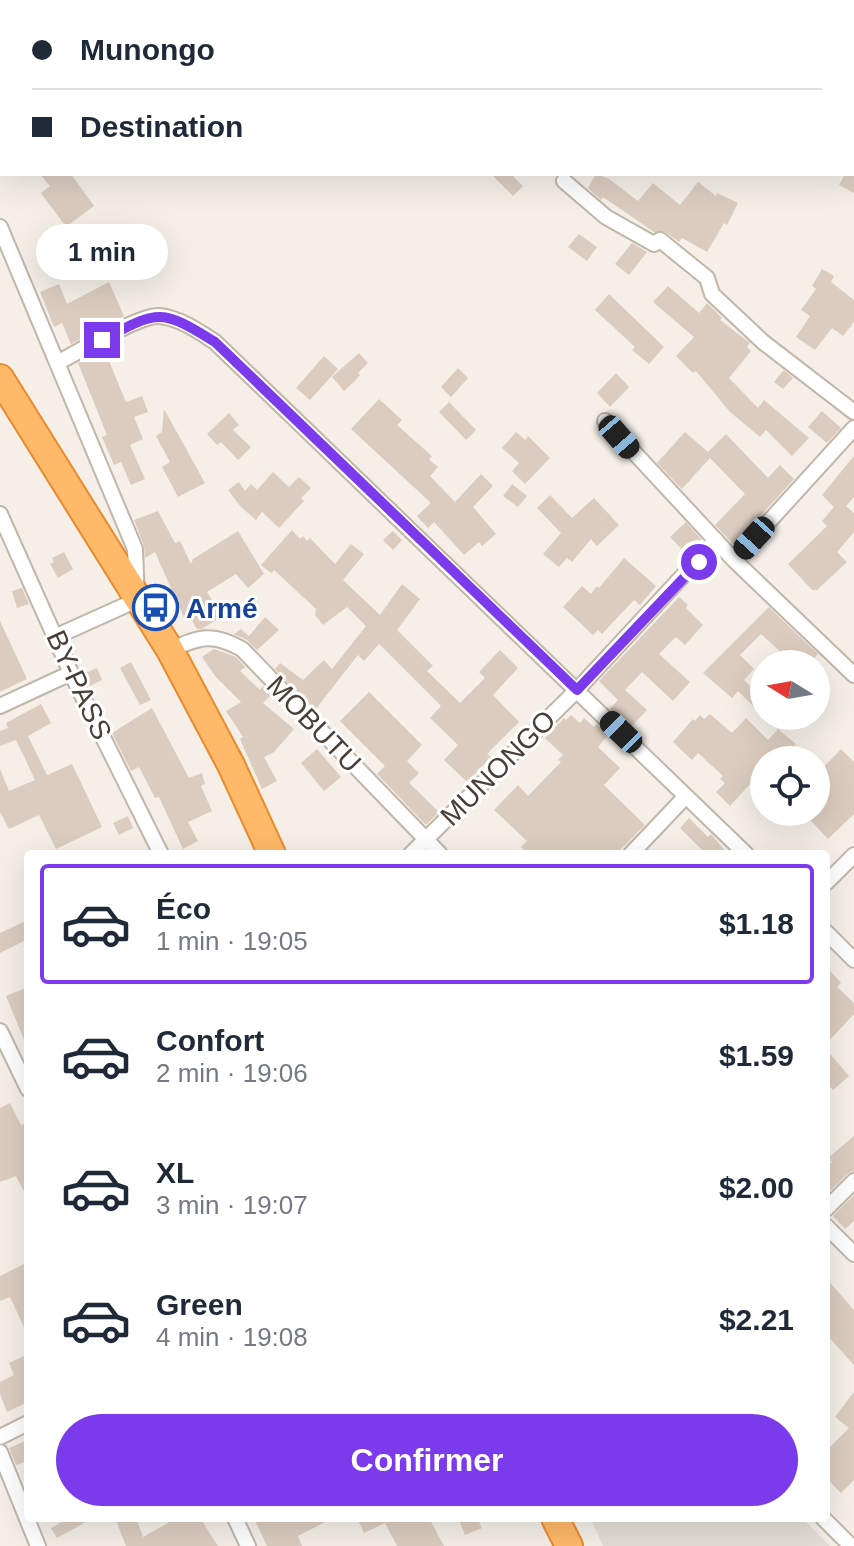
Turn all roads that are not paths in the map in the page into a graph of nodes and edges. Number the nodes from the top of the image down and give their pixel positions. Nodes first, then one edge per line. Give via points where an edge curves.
1 (564, 181) dead end
2 (0, 227) edge
3 (57, 363) junction
4 (0, 378) edge
5 (854, 412) edge
6 (605, 421) dead end
7 (854, 428) edge
8 (0, 514) edge
9 (716, 540) junction
10 (734, 560) junction
11 (137, 600) junction
12 (57, 636) junction
13 (170, 650) junction
14 (71, 673) junction
15 (854, 675) edge
16 (577, 690) junction
17 (0, 706) edge
18 (686, 796) junction
19 (425, 840) junction
20 (159, 850) edge
21 (270, 850) edge
22 (415, 850) edge
23 (436, 850) edge
24 (635, 850) edge
25 (742, 850) edge
26 (854, 855) edge
27 (830, 879) edge
28 (830, 936) edge
29 (854, 960) edge
30 (0, 1031) edge
31 (24, 1081) edge
32 (854, 1181) edge
33 (830, 1205) edge
34 (830, 1230) edge
35 (854, 1254) edge
36 (24, 1425) edge
37 (0, 1437) edge
38 (0, 1452) edge
39 (24, 1511) edge
40 (28, 1522) edge
41 (237, 1522) edge
42 (557, 1522) edge
43 (827, 1522) edge
44 (38, 1546) edge
45 (248, 1546) edge
46 (569, 1546) edge
47 (851, 1546) edge

1 - 5 street via 606,217 673,249 707,278 712,294 763,342
2 - 3 street
3 - 11 street via 135,549
3 - 16 street via 147,317 189,325 215,342
4 - 11 highway
6 - 9 street
7 - 10 street
8 - 12 street, BY-PASS
9 - 10 street
9 - 16 street, MUNONGO
10 - 15 street
11 - 12 street
11 - 13 highway
12 - 14 street, BY-PASS
13 - 19 street, MOBUTU via 201,637 224,639 242,649
13 - 21 highway
14 - 17 street
14 - 20 street, BY-PASS
16 - 18 street
16 - 19 street, MUNONGO
18 - 24 street
18 - 25 street
19 - 22 street, MUNONGO
19 - 23 street, MOBUTU
26 - 27 street
28 - 29 street
30 - 31 street
32 - 33 street
34 - 35 street
36 - 37 street
38 - 39 street
40 - 44 street
41 - 45 street
42 - 46 highway
43 - 47 street

